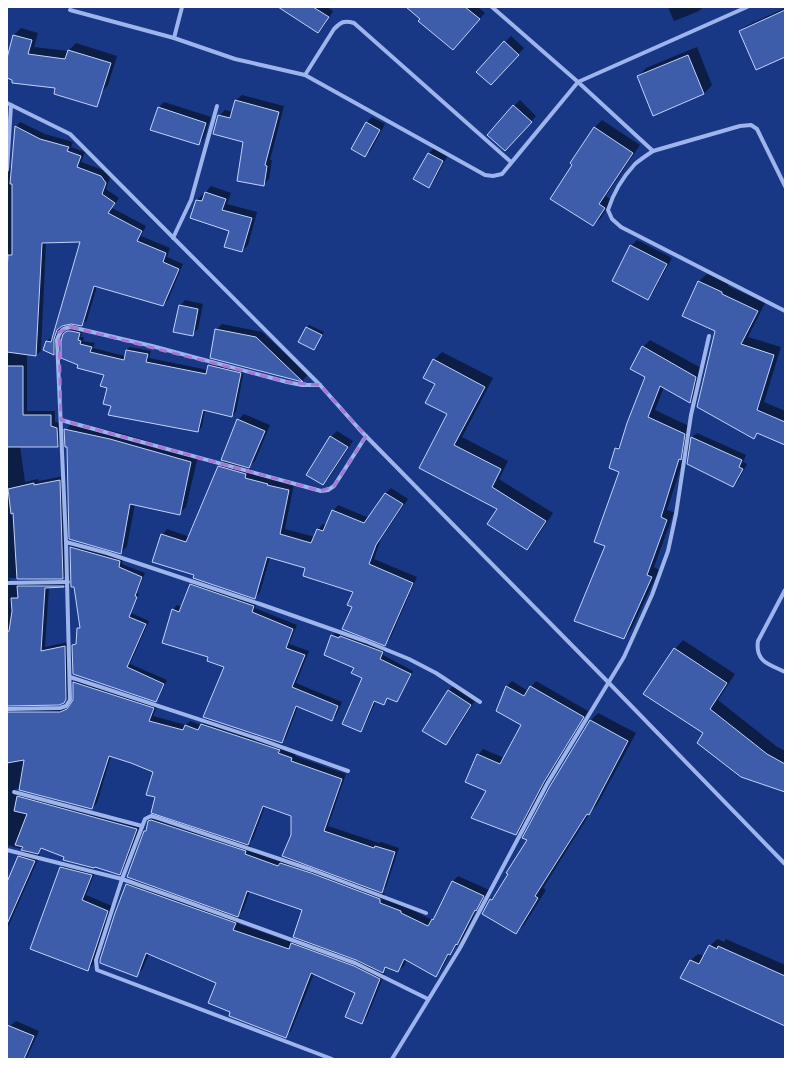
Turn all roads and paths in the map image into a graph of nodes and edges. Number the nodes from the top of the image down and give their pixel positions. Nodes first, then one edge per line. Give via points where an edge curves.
1 (182, 7) edge
2 (492, 7) edge
3 (747, 7) edge
4 (70, 10) dead end
5 (174, 38) junction
6 (304, 75) junction
7 (578, 82) junction
8 (9, 104) edge
9 (217, 106) dead end
10 (653, 151) junction
11 (511, 162) junction
12 (7, 170) edge
13 (785, 186) edge
14 (173, 238) junction
15 (785, 311) edge
16 (709, 336) dead end
17 (320, 385) junction
18 (60, 420) junction
19 (366, 436) junction
20 (66, 542) junction
21 (68, 582) junction
22 (7, 583) edge
23 (785, 590) edge
24 (785, 672) edge
25 (70, 677) junction
26 (608, 682) junction
27 (480, 702) dead end
28 (7, 709) edge
29 (348, 771) dead end
30 (14, 792) dead end
31 (142, 826) junction
32 (7, 850) edge
33 (785, 864) edge
34 (122, 879) junction
35 (426, 913) dead end
36 (428, 999) junction
37 (332, 1059) edge
38 (392, 1059) edge

1 - 5 street
2 - 7 street
3 - 7 street
4 - 5 street
5 - 6 street via 235,59
6 - 11 street via 485,175 502,174
6 - 11 street via 340,23 354,23
7 - 10 street
7 - 11 street
8 - 12 street
8 - 14 street via 70,134
9 - 14 street via 191,200
10 - 13 street via 751,125 758,129
10 - 15 street via 636,164 624,178 608,210 612,219 621,227
14 - 17 street
16 - 26 street via 693,408 668,551 635,634
17 - 18 street via 287,382 152,346 71,327 63,328 57,340
17 - 19 street
18 - 19 street via 321,491 334,486
18 - 20 street
19 - 26 street
20 - 21 street
20 - 27 street via 107,553 365,641 429,669
21 - 22 street
21 - 25 street
23 - 24 street via 758,641 757,649 764,662
25 - 28 street via 70,700 66,706
25 - 29 street
26 - 33 street
26 - 36 street via 547,784 460,948
30 - 31 street
31 - 34 street
31 - 35 street via 145,818 158,818 312,870
32 - 34 street
34 - 36 street via 355,963
34 - 37 street via 96,960 97,970
36 - 38 street

